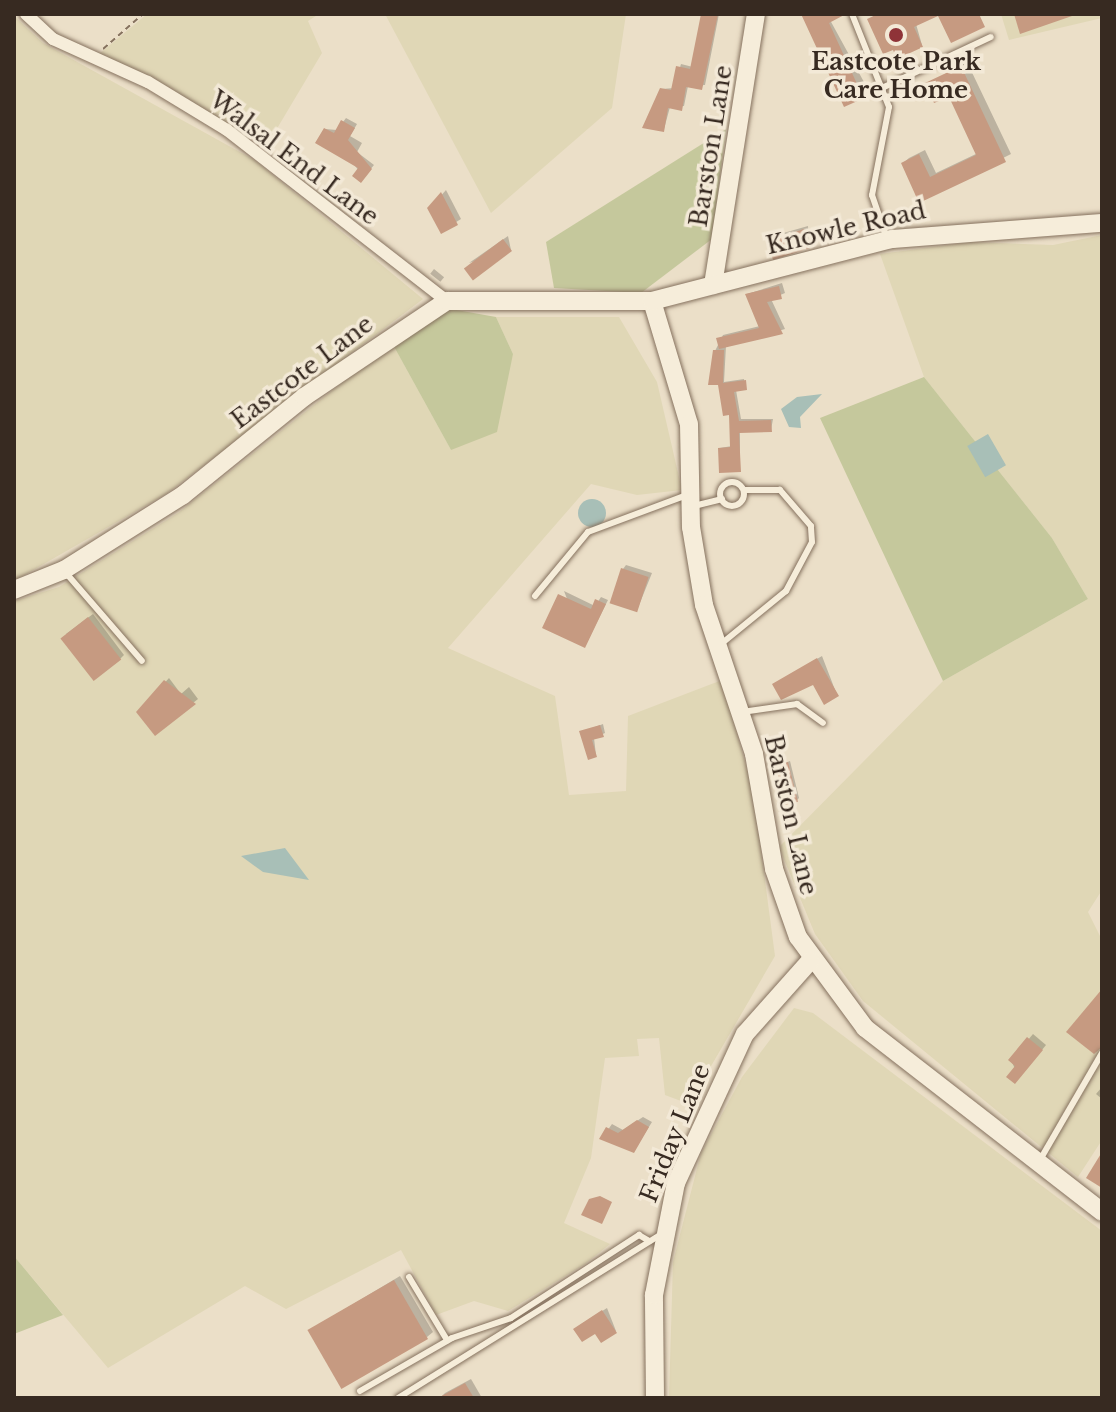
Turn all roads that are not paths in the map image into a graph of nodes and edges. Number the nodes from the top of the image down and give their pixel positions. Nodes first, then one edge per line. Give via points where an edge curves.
1 (756, 14) edge
2 (852, 14) edge
3 (29, 15) edge
4 (991, 37) dead end
5 (882, 88) junction
6 (1102, 223) edge
7 (887, 240) junction
8 (713, 285) junction
9 (447, 301) junction
10 (652, 301) junction
11 (744, 490) junction
12 (722, 499) junction
13 (690, 500) junction
14 (64, 570) junction
15 (14, 590) edge
16 (535, 596) dead end
17 (718, 647) junction
18 (142, 661) dead end
19 (742, 712) junction
20 (823, 723) dead end
21 (810, 961) junction
22 (1102, 1053) edge
23 (1039, 1163) junction
24 (1102, 1212) edge
25 (655, 1237) junction
26 (409, 1277) dead end
27 (447, 1340) junction
28 (415, 1388) junction
29 (360, 1391) dead end
30 (398, 1398) edge
31 (420, 1398) edge
32 (655, 1398) edge

1 - 8 street, Barston Lane
2 - 5 lane
3 - 9 street, Walsal End Lane via 90,60 148,82 227,130
4 - 5 lane
5 - 7 lane via 889,107 872,195
6 - 7 street, Knowle Road
7 - 8 street, Knowle Road
8 - 10 street, Knowle Road
9 - 10 street
9 - 14 street, Eastcote Lane via 304,397 183,495
10 - 13 street, Barston Lane via 689,424
11 - 12 lane via 739,504
11 - 12 lane via 728,483
11 - 17 lane via 780,490 811,526 812,542 786,591
12 - 13 lane
13 - 16 lane via 588,532
13 - 17 street, Barston Lane via 704,605
14 - 15 street, Eastcote Lane
14 - 18 lane
17 - 19 street, Barston Lane
19 - 20 lane via 797,704
19 - 21 street, Barston Lane via 774,869
21 - 23 street, Barston Lane via 865,1028
21 - 25 street, Friday Lane via 745,1034 707,1103
22 - 23 lane
23 - 24 street, Barston Lane
25 - 27 lane via 639,1235 511,1318
25 - 28 lane
25 - 32 street, Friday Lane
26 - 27 lane
27 - 29 lane
28 - 30 lane
28 - 31 lane

